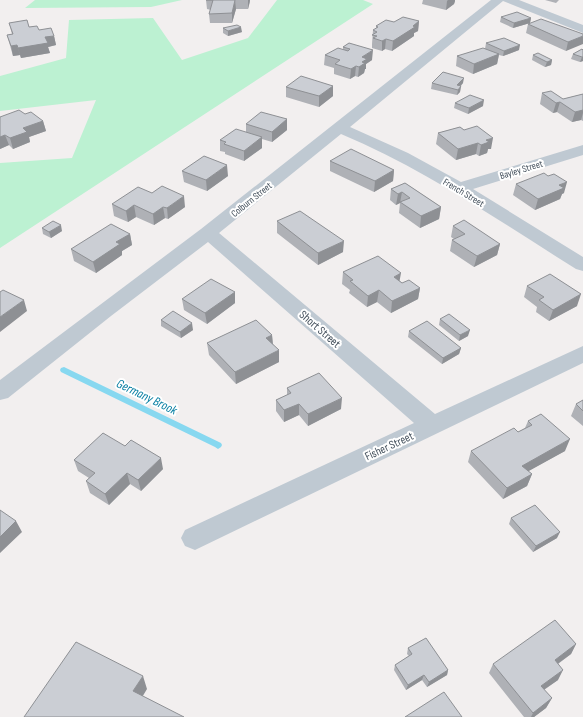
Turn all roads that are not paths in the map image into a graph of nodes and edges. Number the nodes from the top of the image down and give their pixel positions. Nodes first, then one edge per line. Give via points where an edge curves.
1 (498, 0) edge
2 (508, 0) edge
3 (583, 29) edge
4 (339, 128) junction
5 (583, 150) edge
6 (458, 188) junction
7 (208, 233) junction
8 (583, 266) edge
9 (583, 354) edge
10 (0, 392) edge
11 (432, 426) junction
12 (195, 538) dead end

1 - 4 street, Colburn Street
2 - 3 street
4 - 6 street, French Street via 371,140
4 - 7 street, Colburn Street
5 - 6 street, Bayley Street
6 - 8 street, French Street
7 - 10 street, Colburn Street
7 - 11 street, Short Street
9 - 11 street, Fisher Street
11 - 12 street, Fisher Street

